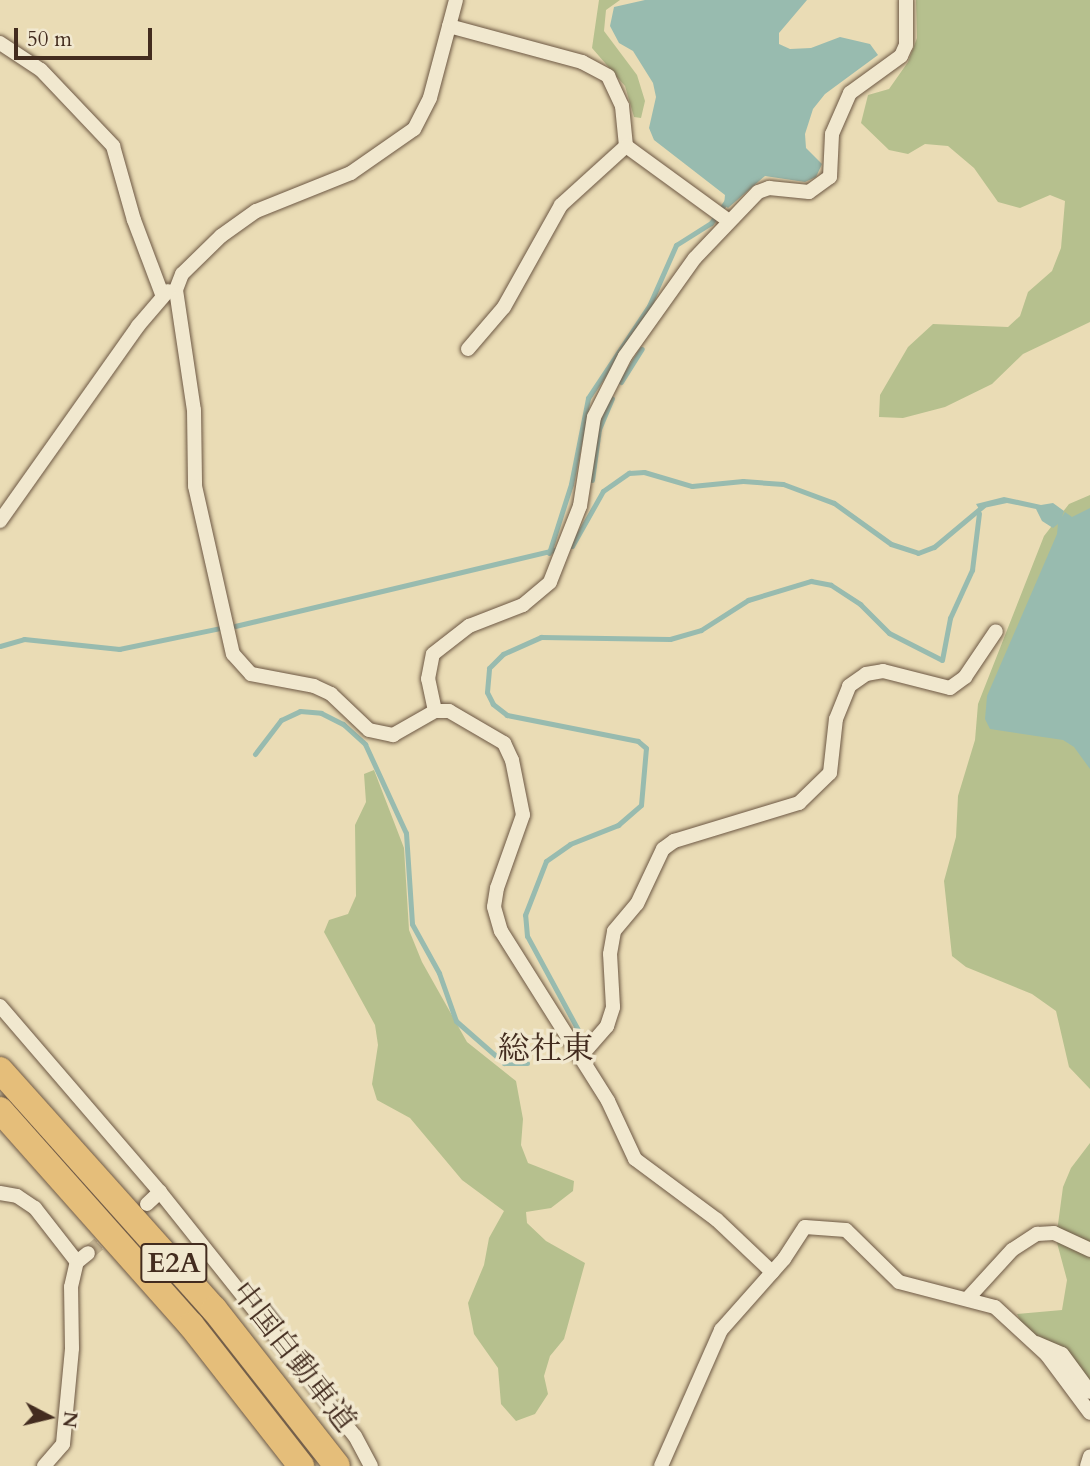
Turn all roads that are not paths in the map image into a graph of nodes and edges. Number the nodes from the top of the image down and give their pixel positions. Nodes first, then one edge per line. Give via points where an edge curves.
1 (456, 0) edge
2 (906, 0) edge
3 (449, 26) junction
4 (0, 43) edge
5 (626, 146) junction
6 (729, 221) junction
7 (169, 292) junction
8 (468, 349) dead end
9 (0, 521) edge
10 (996, 631) dead end
11 (435, 711) junction
12 (0, 1006) edge
13 (581, 1056) junction
14 (0, 1070) edge
15 (0, 1110) edge
16 (160, 1192) junction
17 (0, 1193) edge
18 (147, 1203) dead end
19 (1090, 1250) edge
20 (772, 1272) junction
21 (969, 1297) junction
22 (1036, 1343) junction
23 (1090, 1392) edge
24 (1090, 1413) edge
25 (1090, 1456) edge
26 (44, 1466) edge
27 (301, 1466) edge
28 (337, 1466) edge
29 (371, 1466) edge
30 (661, 1466) edge
31 (1087, 1466) edge

1 - 3 street
2 - 6 street via 906,45 901,56 850,93 832,134 830,177 809,192 769,188 758,192
3 - 5 street via 582,62 608,76 622,106
3 - 7 street via 430,98 414,129 351,173 256,211 221,236
4 - 7 street via 41,71 113,146 134,220
5 - 6 street
5 - 8 street via 561,205 505,307
6 - 11 street via 685,272 625,356 601,399 590,434 579,506 550,582 523,605 469,626 433,654 428,678
7 - 9 street
7 - 11 street via 194,410 195,486 240,667 266,678 314,686 338,700 369,730 381,734 405,731
10 - 13 street via 965,677 950,688 883,671 866,674 849,686 836,719 830,774 799,803 674,841 663,849 638,904 614,931 610,954 613,1007 607,1026
11 - 13 street via 449,711 494,734 512,760 523,815 494,907 501,931
12 - 16 street
13 - 20 street via 635,1159 717,1220
14 - 28 highway, 中国自動車道 / E2A via 205,1299
15 - 27 highway, 中国自動車道 / E2A via 182,1315
16 - 18 street
16 - 29 street via 355,1436
17 - 26 street via 17,1196 35,1208 83,1257 71,1287 72,1348 63,1444
19 - 21 street via 1054,1233 1037,1234 1012,1250
20 - 21 street via 805,1227 828,1225 846,1230 899,1282
20 - 30 street via 721,1330
21 - 22 street via 1001,1311
22 - 23 street via 1062,1354
22 - 24 street
25 - 31 street

